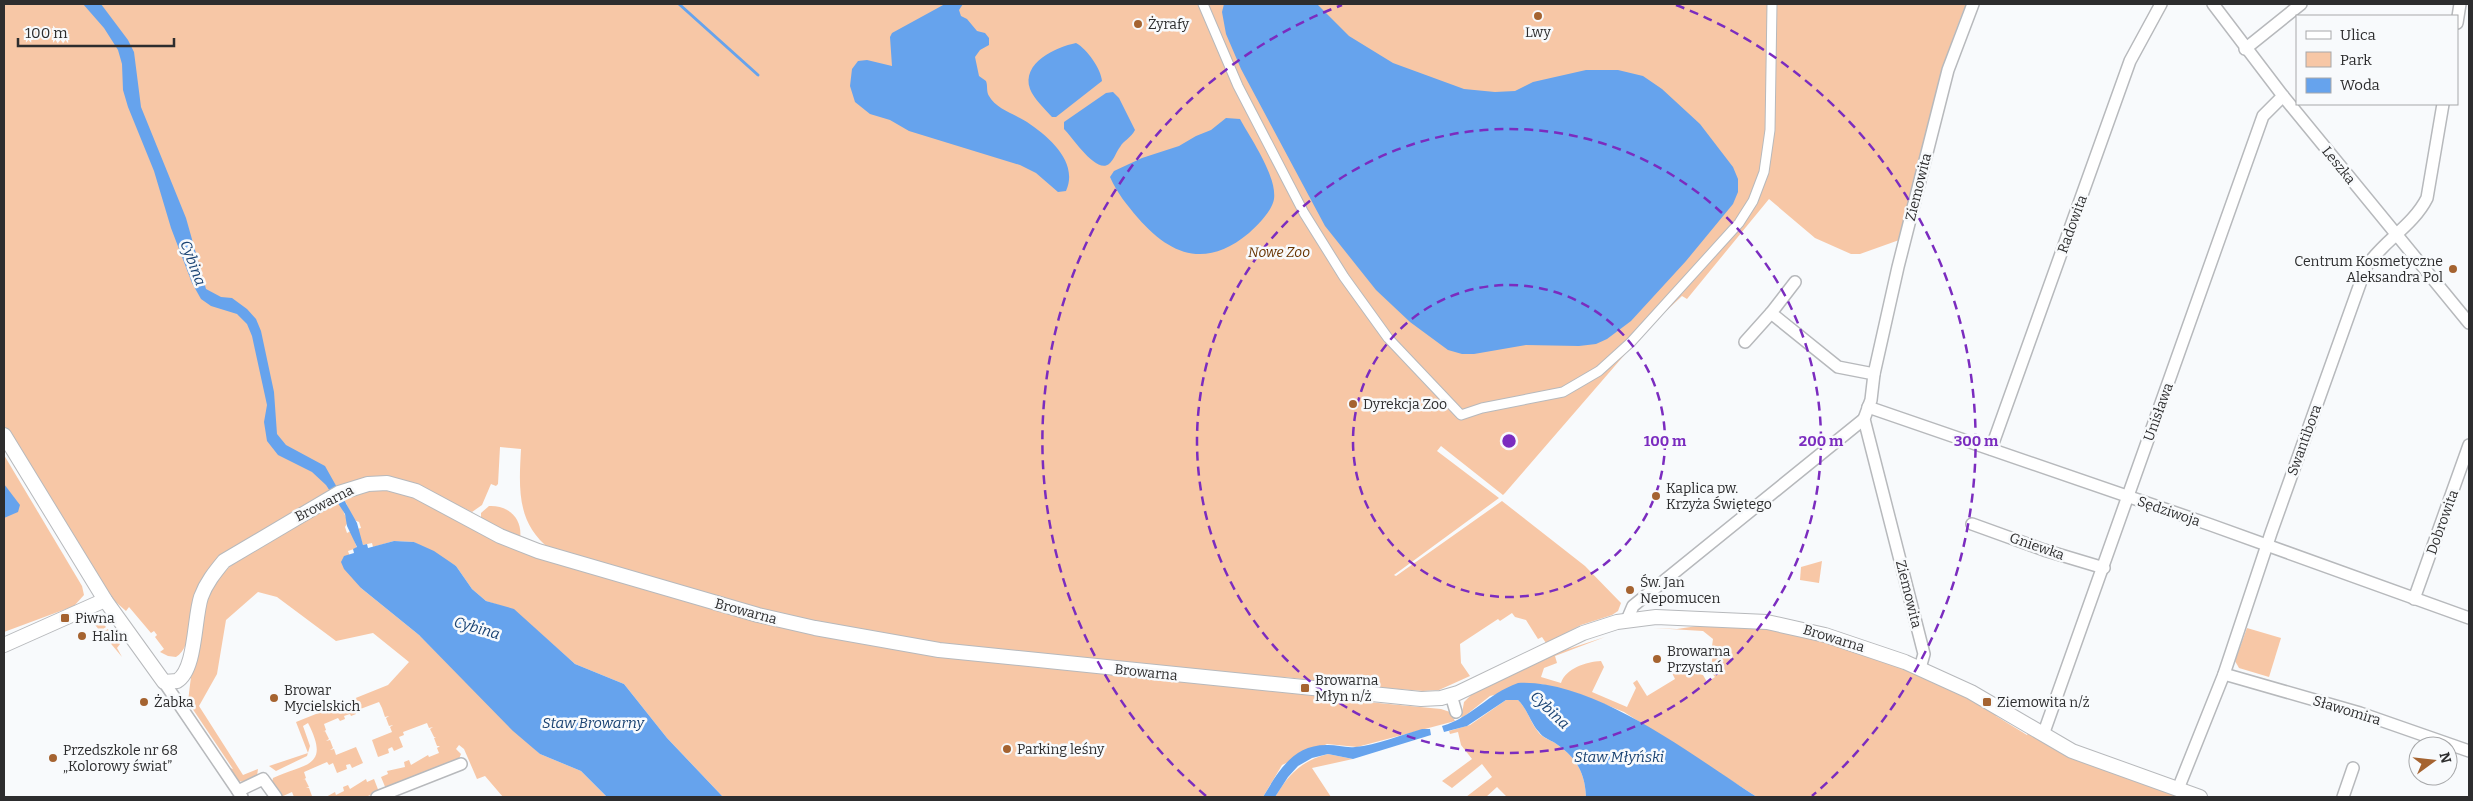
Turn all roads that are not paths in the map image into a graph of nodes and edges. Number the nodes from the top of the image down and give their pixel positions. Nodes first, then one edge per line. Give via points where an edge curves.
1 (1203, 4) edge
2 (1772, 4) edge
3 (1973, 4) edge
4 (2161, 4) edge
5 (2213, 4) edge
6 (2301, 4) edge
7 (2460, 4) edge
8 (2458, 17) edge
9 (2246, 48) junction
10 (2283, 96) junction
11 (2443, 105) edge
12 (2396, 234) junction
13 (1796, 282) dead end
14 (1770, 313) junction
15 (2469, 323) edge
16 (1744, 342) dead end
17 (1874, 374) junction
18 (1868, 407) junction
19 (1864, 419) junction
20 (4, 435) edge
21 (2469, 446) edge
22 (1991, 449) junction
23 (2129, 497) junction
24 (1972, 524) dead end
25 (2267, 547) junction
26 (2104, 568) junction
27 (2414, 599) junction
28 (105, 600) junction
29 (2469, 618) edge
30 (1627, 620) junction
31 (4, 645) edge
32 (1920, 668) junction
33 (2224, 674) junction
34 (164, 682) junction
35 (1451, 695) junction
36 (1456, 712) dead end
37 (2043, 735) junction
38 (2469, 751) edge
39 (461, 764) dead end
40 (2353, 768) dead end
41 (2178, 790) junction
42 (240, 794) edge
43 (276, 797) edge
44 (377, 797) edge
45 (2200, 797) edge
46 (2343, 797) edge

1 - 2 street via 1238,86 1304,213 1344,277 1388,338 1462,416 1482,408 1563,392 1599,372 1631,342 1739,224 1753,201 1764,172 1770,130
3 - 17 street, Ziemowita via 1948,70
4 - 22 street, Radowita via 2130,61
5 - 9 street, Leszka
6 - 9 street
7 - 8 street
9 - 10 street, Leszka
10 - 12 street, Leszka
10 - 23 street, Unisława via 2263,116
11 - 12 street, Swantibora via 2427,198 2420,211
12 - 15 street, Leszka
12 - 25 street, Swantibora via 2366,267
13 - 14 street
14 - 16 street
14 - 17 street via 1838,367
17 - 18 street, Ziemowita
18 - 19 street, Ziemowita
18 - 22 street, Sędziwoja
19 - 30 street via 1653,589 1633,606
19 - 32 street, Ziemowita via 1924,654
20 - 28 street
21 - 27 street, Dobrowita
22 - 23 street, Sędziwoja
23 - 25 street, Sędziwoja
23 - 26 street, Unisława
24 - 26 street, Gniewka
25 - 27 street, Sędziwoja
25 - 33 street, Swantibora
26 - 37 street, Unisława
27 - 29 street, Sędziwoja
28 - 31 street
28 - 34 street
30 - 32 street, Browarna via 1656,617 1777,623 1863,647
30 - 35 street, Browarna via 1583,633
32 - 37 street, Browarna via 1971,692
33 - 38 street, Sławomira via 2360,713
33 - 41 street, Swantibora
34 - 35 street, Browarna via 177,682 187,671 202,595 224,561 322,502 348,490 377,483 395,484 416,491 500,536 538,551 758,615 850,635 939,650 1258,683 1420,699
34 - 42 street
35 - 36 street
37 - 41 street, Browarna via 2085,757
39 - 44 street
40 - 46 street
41 - 45 street, Browarna
42 - 43 street via 264,778

